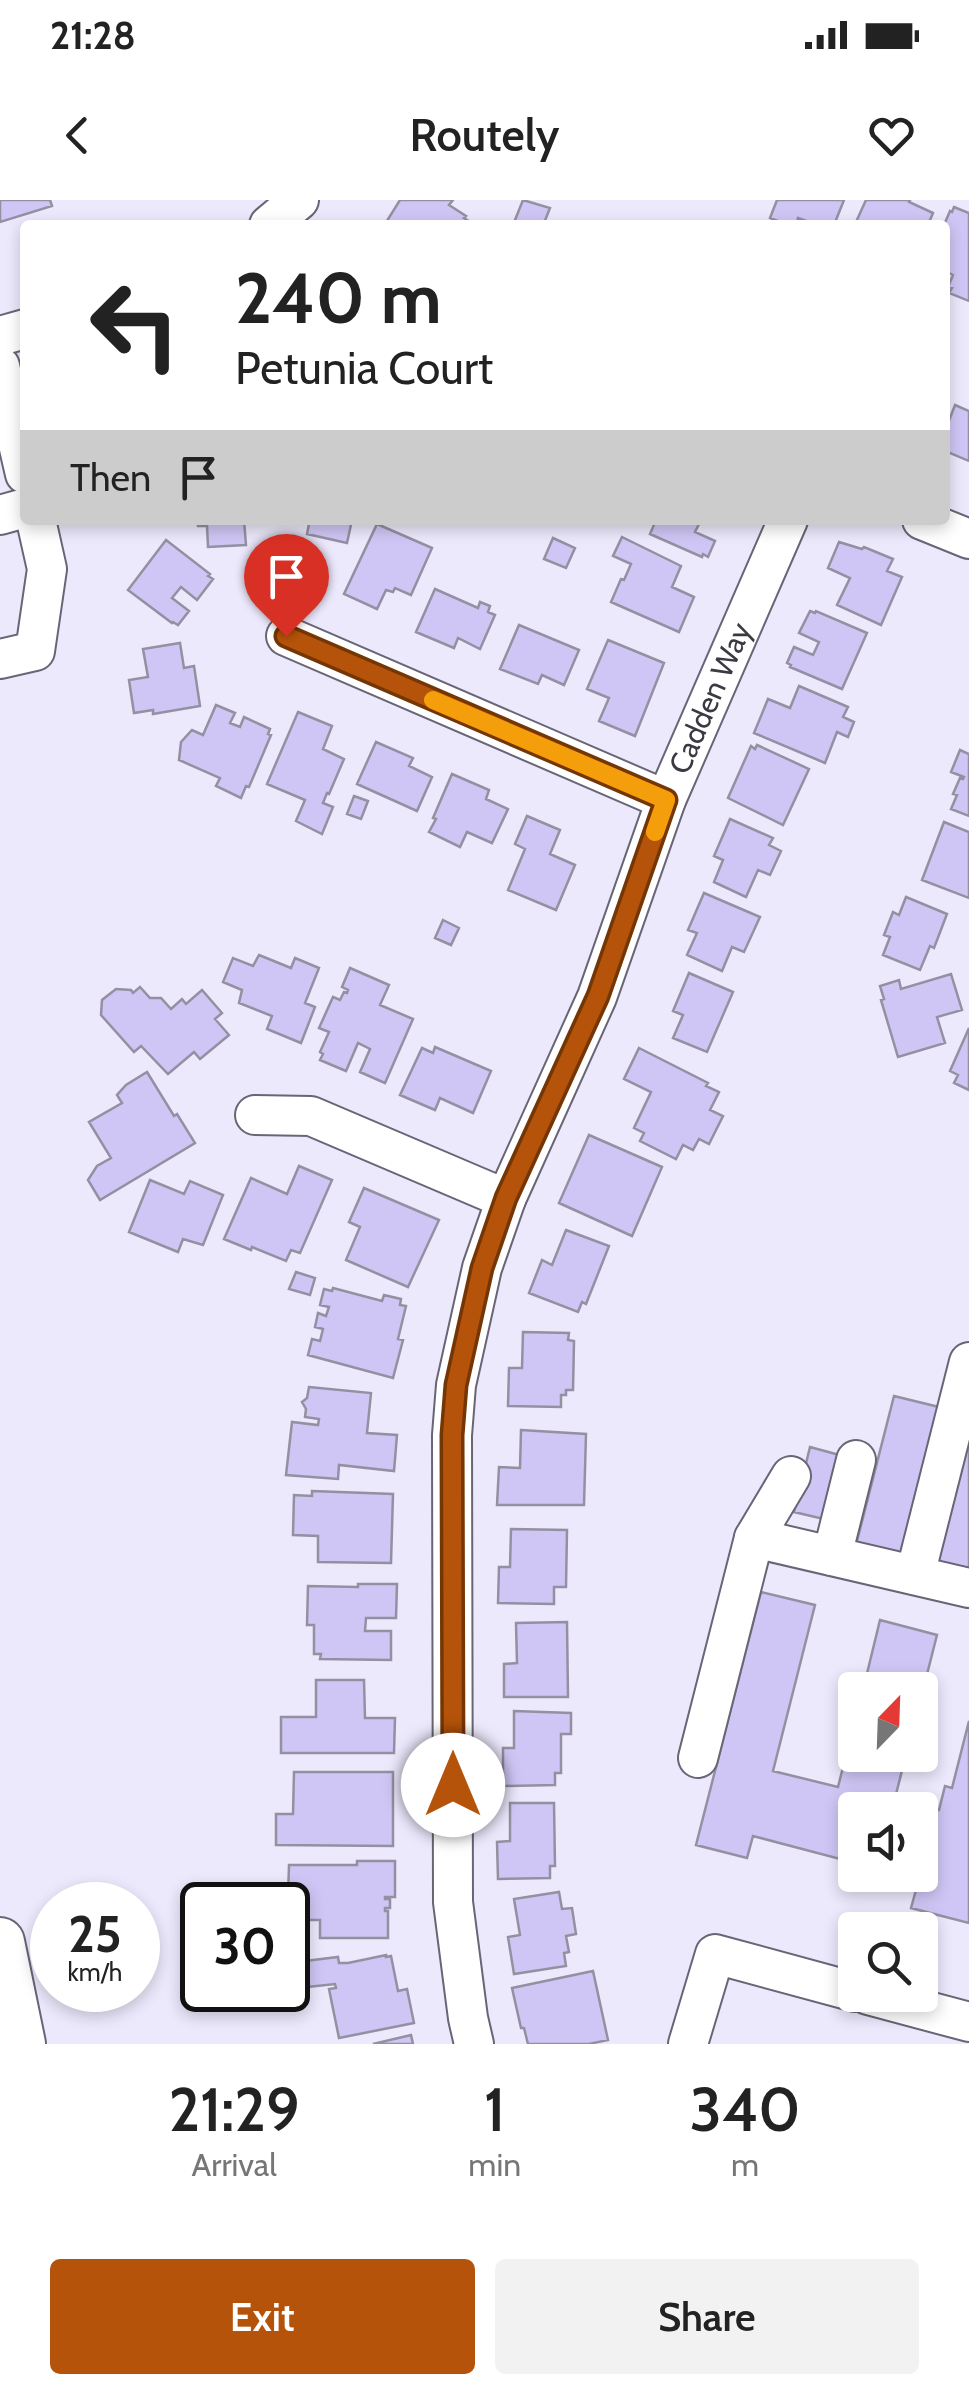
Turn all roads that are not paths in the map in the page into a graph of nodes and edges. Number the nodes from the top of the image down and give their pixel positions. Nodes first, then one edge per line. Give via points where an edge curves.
1 (0, 366) edge
2 (20, 452) edge
3 (37, 525) edge
4 (786, 525) edge
5 (934, 525) edge
6 (969, 539) edge
7 (286, 636) dead end
8 (0, 659) edge
9 (666, 800) junction
10 (255, 1115) dead end
11 (506, 1198) junction
12 (969, 1362) edge
13 (856, 1460) dead end
14 (791, 1476) dead end
15 (754, 1538) junction
16 (832, 1556) junction
17 (915, 1575) junction
18 (969, 1588) edge
19 (698, 1758) dead end
20 (0, 1942) edge
21 (838, 1987) edge
22 (925, 2012) edge
23 (969, 2025) edge
24 (21, 2044) edge
25 (474, 2044) edge
26 (688, 2044) edge
27 (952, 2044) edge

1 - 2 street
3 - 8 street via 47,569 35,651
4 - 9 street, Cadden Way
5 - 6 street
7 - 9 street
9 - 11 street, Cadden Way via 598,996
10 - 11 street via 311,1116
11 - 25 street, Cadden Way via 478,1288 452,1435 453,1902
12 - 17 street
13 - 16 street
14 - 15 street
15 - 16 street
15 - 19 street
16 - 17 street
17 - 18 street
20 - 24 main road
21 - 26 street via 715,1954
22 - 23 street
23 - 27 street

